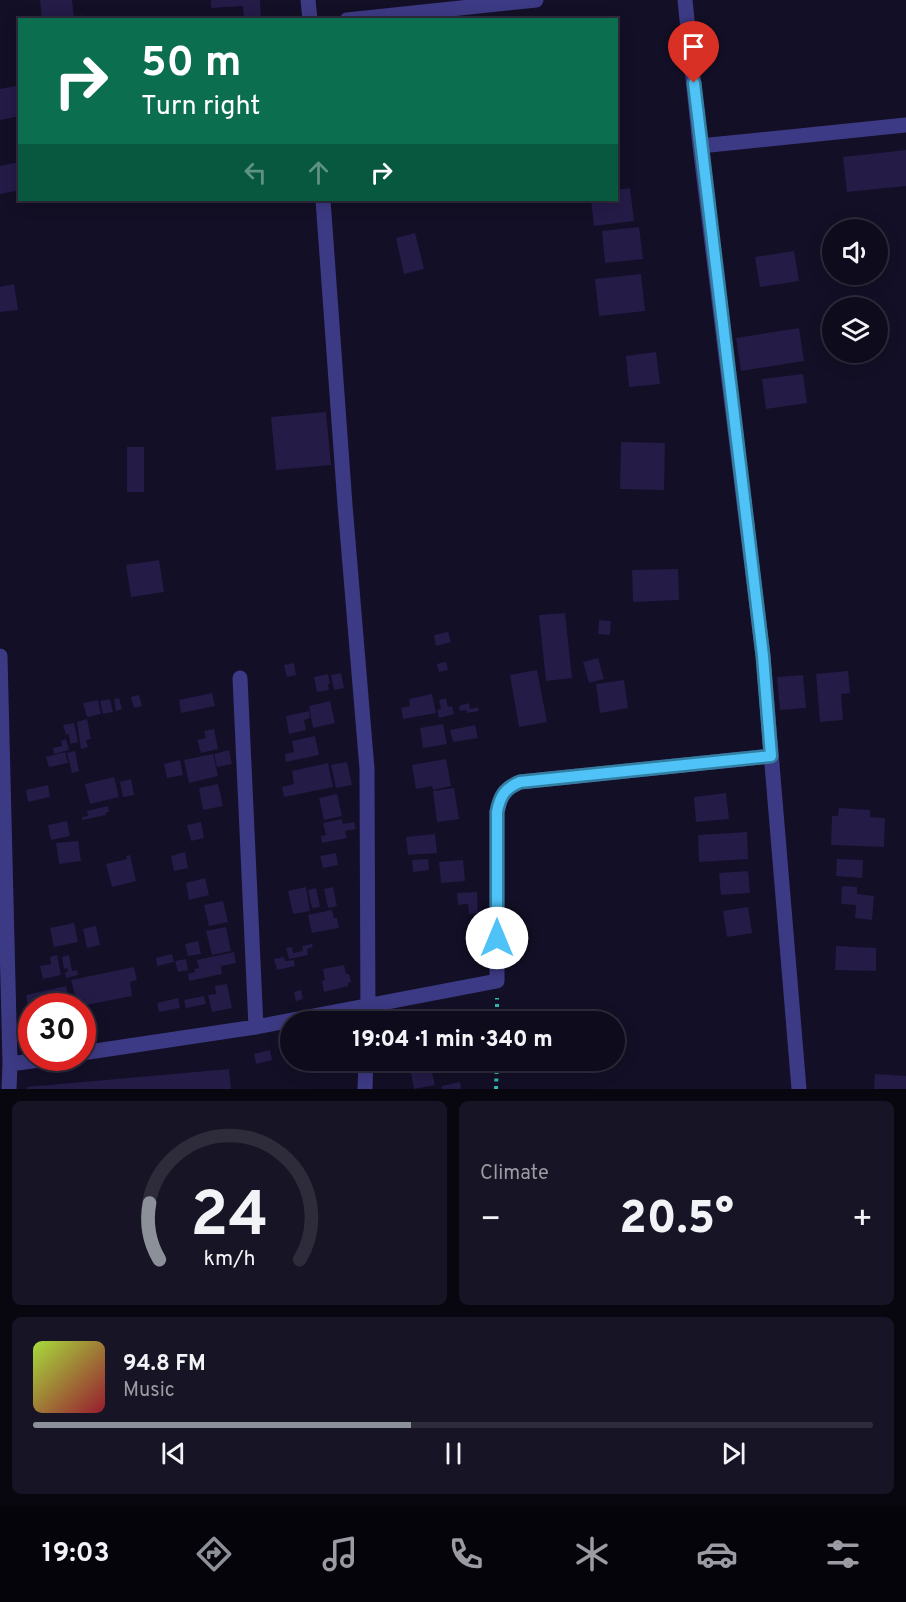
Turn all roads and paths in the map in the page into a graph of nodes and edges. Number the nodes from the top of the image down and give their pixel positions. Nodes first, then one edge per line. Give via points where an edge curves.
1 (308, 0) edge
2 (536, 0) edge
3 (685, 0) edge
4 (310, 18) edge
5 (366, 18) edge
6 (906, 125) edge
7 (700, 146) junction
8 (323, 201) edge
9 (0, 656) edge
10 (240, 678) dead end
11 (771, 756) junction
12 (368, 1011) edge
13 (380, 1011) edge
14 (280, 1025) edge
15 (256, 1028) junction
16 (96, 1051) edge
17 (18, 1063) edge
18 (10, 1064) junction
19 (366, 1071) edge
20 (496, 1071) edge
21 (9, 1089) edge
22 (365, 1089) edge
23 (496, 1089) edge
24 (799, 1089) edge

1 - 4 street
2 - 5 street
3 - 7 street
6 - 7 street
7 - 11 street via 763,656
8 - 12 street via 367,769
9 - 18 street
10 - 15 street
11 - 13 street via 510,786 499,801 497,812 497,981
11 - 24 street
14 - 15 street
15 - 16 street
17 - 18 street
18 - 21 street
19 - 22 street
20 - 23 path

